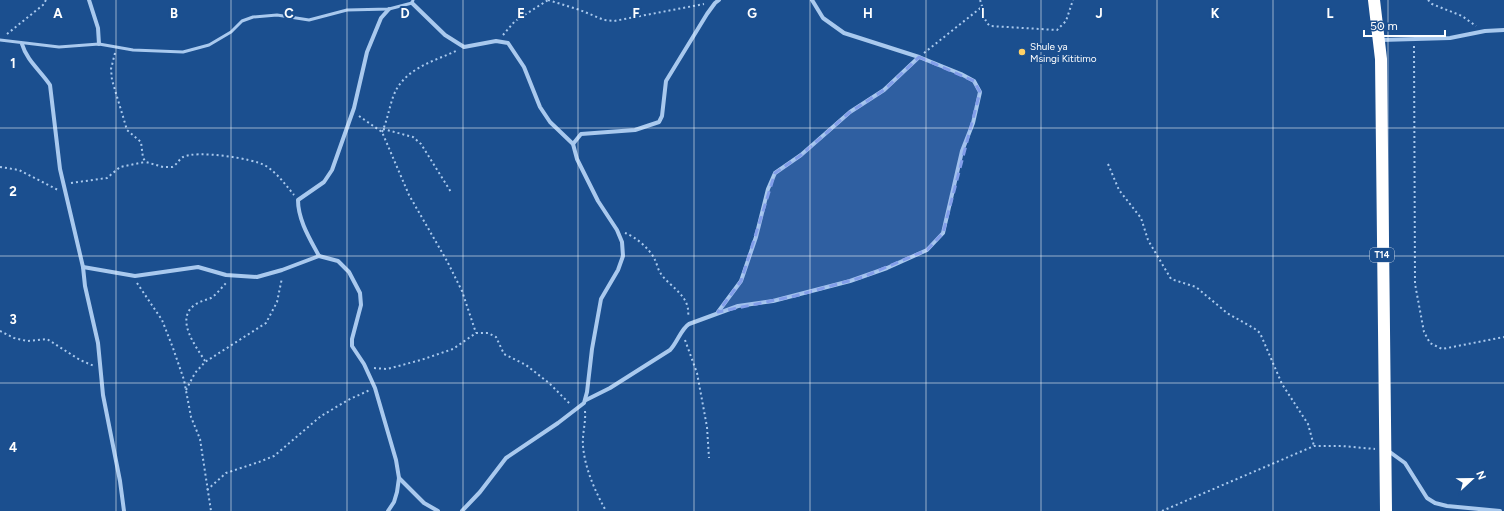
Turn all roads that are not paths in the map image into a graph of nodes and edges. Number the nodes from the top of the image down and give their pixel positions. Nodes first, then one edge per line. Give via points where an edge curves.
1 (89, 0) edge
2 (719, 0) edge
3 (812, 0) edge
4 (1374, 0) edge
5 (413, 2) edge
6 (389, 9) junction
7 (1504, 30) edge
8 (0, 40) edge
9 (1379, 40) junction
10 (22, 44) junction
11 (99, 44) junction
12 (919, 57) junction
13 (573, 144) junction
14 (319, 256) junction
15 (83, 267) junction
16 (718, 312) junction
17 (585, 401) junction
18 (1386, 450) junction
19 (399, 478) junction
20 (124, 511) edge
21 (388, 511) edge
22 (438, 511) edge
23 (462, 511) edge
24 (1386, 511) edge
25 (1500, 511) edge

1 - 11 street via 98,28
2 - 13 street via 666,80 659,122 635,130 581,134
3 - 12 street via 823,18 844,33
4 - 9 highway, T14
5 - 6 lane
5 - 13 street via 445,35 464,47 496,41 508,43 524,67 540,107 550,122
6 - 11 lane via 347,10 309,20 277,15 253,17 242,21 219,40 183,52 118,48
6 - 14 street via 381,18 367,52 354,108 328,177 298,200 305,228
7 - 9 street via 1450,38
8 - 10 lane
9 - 18 highway, T14
10 - 11 lane via 68,48
10 - 15 street via 30,62 50,85 57,148
12 - 16 street via 884,90 850,112 801,155 775,172 741,281
12 - 16 street via 974,81 980,92 973,123 962,151 943,233 927,250 863,277 795,296
13 - 17 street via 598,201 622,242 618,270 602,298
14 - 15 street via 257,277 233,276 198,267 135,276
14 - 19 street via 329,257 343,266 355,280 360,293 361,305 352,346 375,388
15 - 20 street via 98,343
16 - 17 street via 684,328 670,350
17 - 23 street via 576,410 506,458
18 - 24 highway, T14
18 - 25 street via 1405,463 1427,498 1435,503
19 - 21 street via 394,502
19 - 22 street via 424,503

